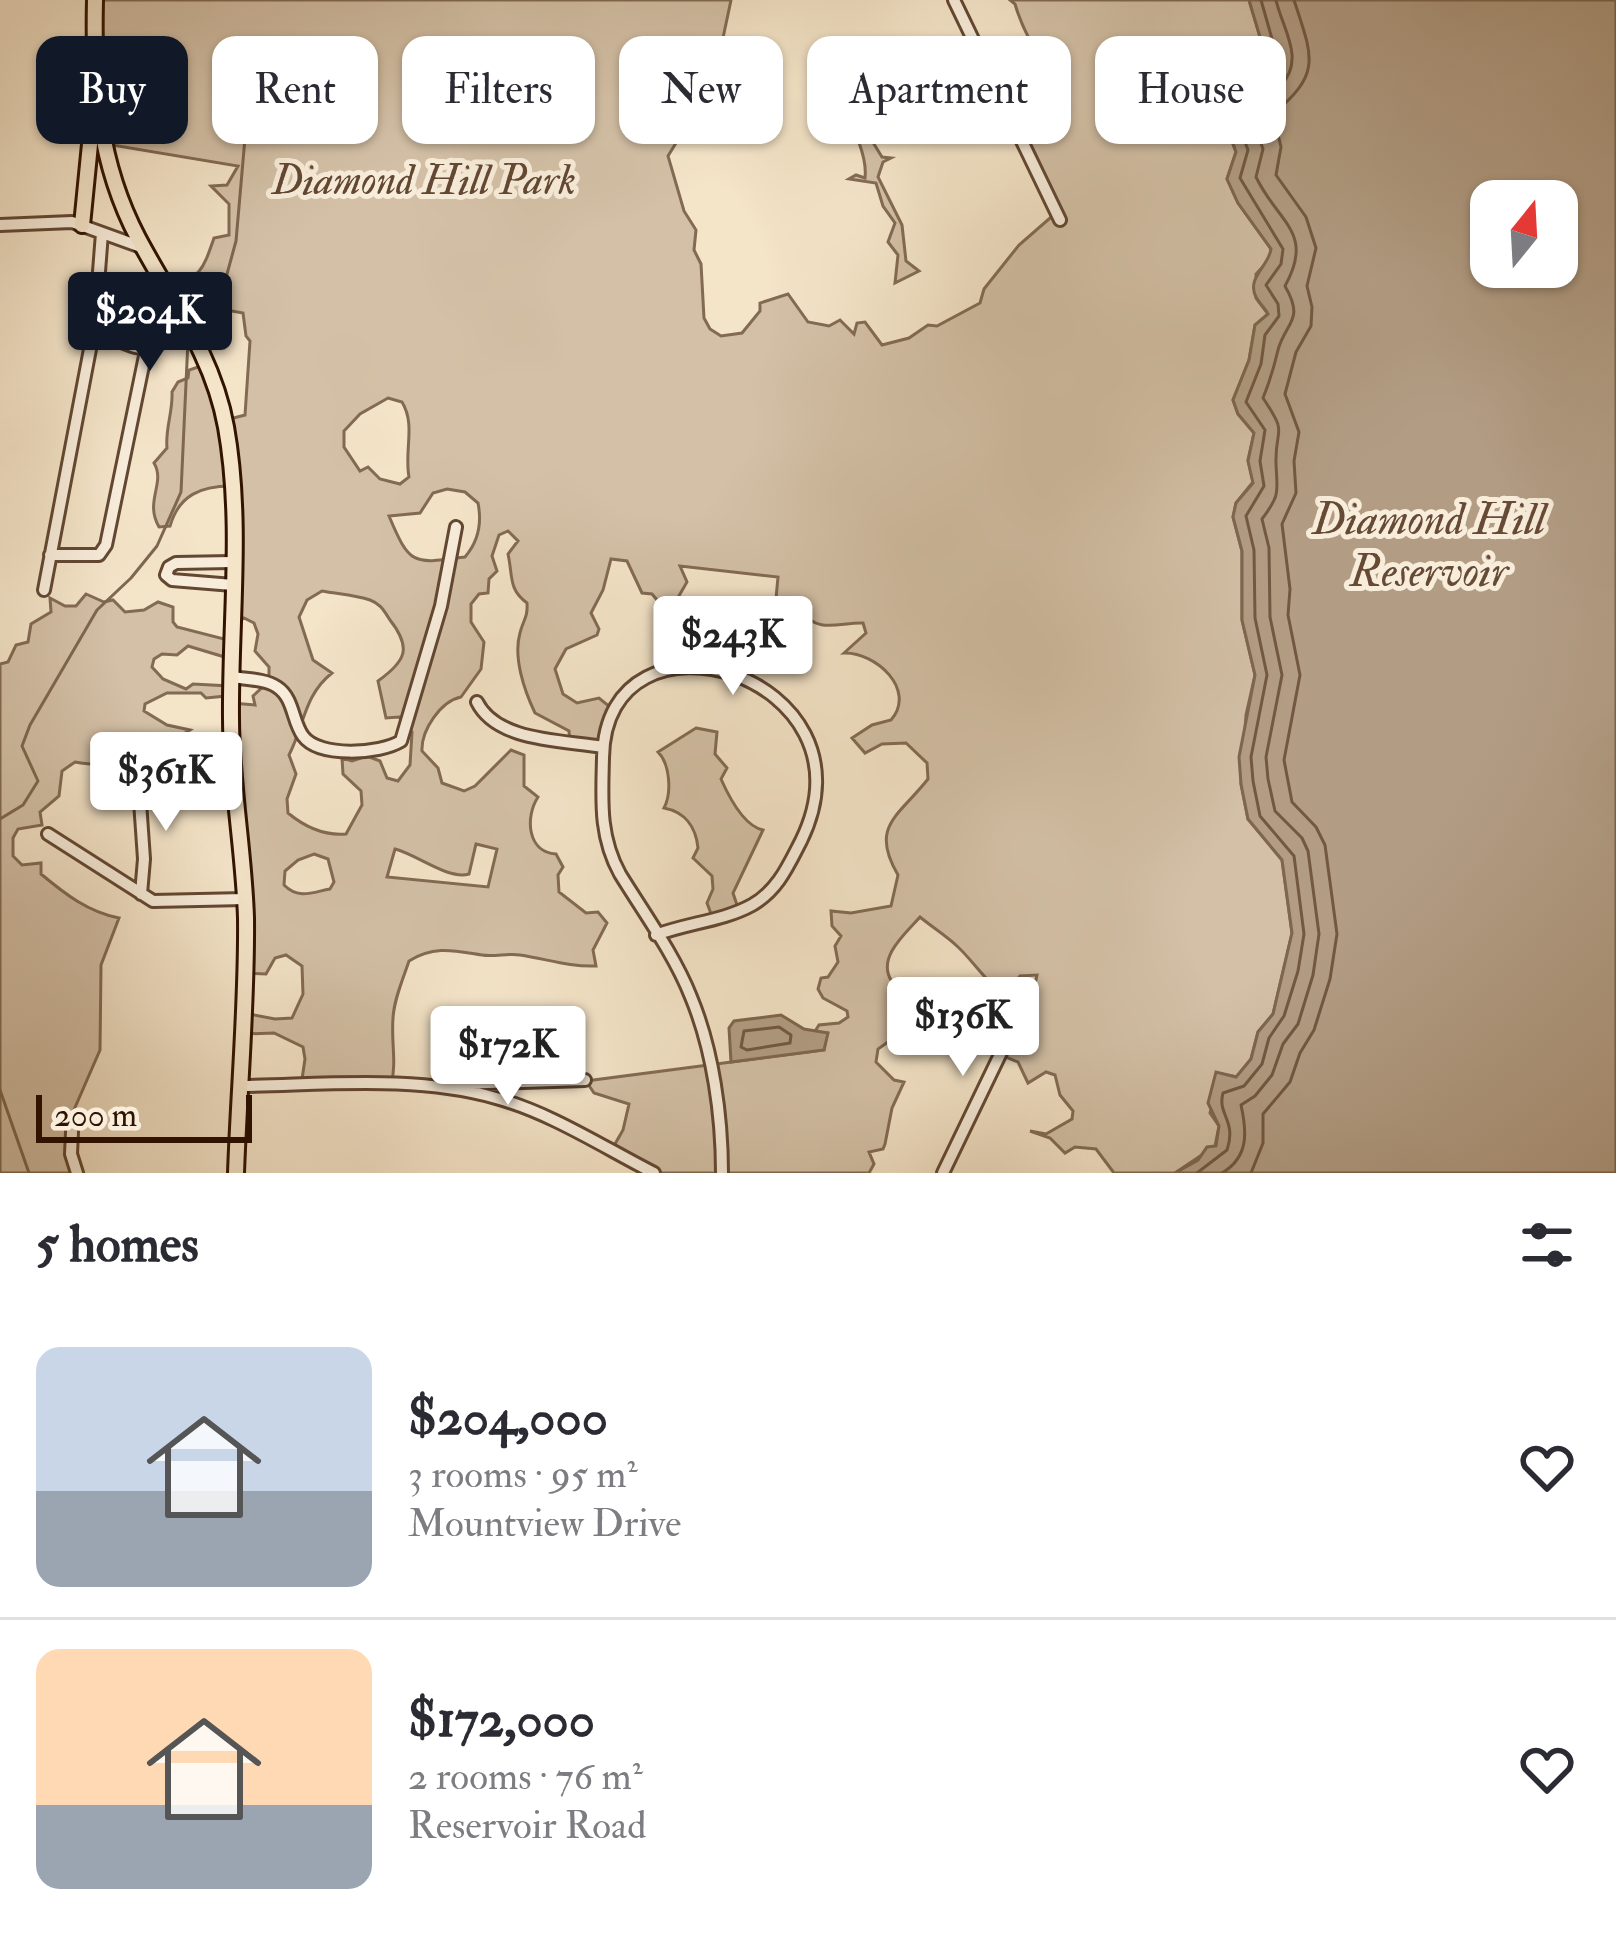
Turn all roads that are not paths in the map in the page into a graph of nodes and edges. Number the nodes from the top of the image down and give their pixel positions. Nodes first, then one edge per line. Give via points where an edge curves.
1 (95, 0) edge
2 (954, 0) edge
3 (95, 36) edge
4 (90, 144) edge
5 (104, 144) edge
6 (1060, 220) dead end
7 (0, 225) edge
8 (82, 225) junction
9 (102, 233) junction
10 (144, 248) junction
11 (191, 327) junction
12 (94, 331) junction
13 (146, 351) junction
14 (456, 527) dead end
15 (50, 555) junction
16 (232, 562) junction
17 (233, 585) junction
18 (44, 590) dead end
19 (231, 677) junction
20 (477, 702) dead end
21 (603, 747) junction
22 (138, 773) dead end
23 (48, 834) dead end
24 (141, 894) junction
25 (244, 899) junction
26 (656, 934) junction
27 (1024, 996) dead end
28 (585, 1080) dead end
29 (430, 1085) junction
30 (240, 1086) junction
31 (72, 1132) dead end
32 (77, 1173) edge
33 (236, 1173) edge
34 (654, 1173) edge
35 (722, 1173) edge
36 (943, 1173) edge

1 - 3 main road
2 - 6 street
4 - 8 main road
5 - 10 main road
7 - 8 street
8 - 9 street
9 - 10 street
9 - 12 street
10 - 11 main road
11 - 13 street
11 - 16 main road via 214,374 226,427
12 - 13 street
12 - 15 street
13 - 15 street via 106,545 99,555
14 - 19 street via 400,741 332,749 310,743 274,684
15 - 18 street
16 - 17 main road
16 - 17 street via 176,563 166,575
17 - 19 main road
19 - 25 main road
20 - 21 street via 502,728
21 - 26 street via 606,843
21 - 26 street via 632,690 694,665 757,687 795,720 814,755 816,807 774,887 734,913
22 - 24 street
23 - 24 street
24 - 25 street via 166,903
25 - 30 main road
26 - 35 street via 700,1022 721,1124
27 - 36 street
28 - 29 street
29 - 30 street
29 - 34 street via 526,1108
30 - 33 main road
31 - 32 street

